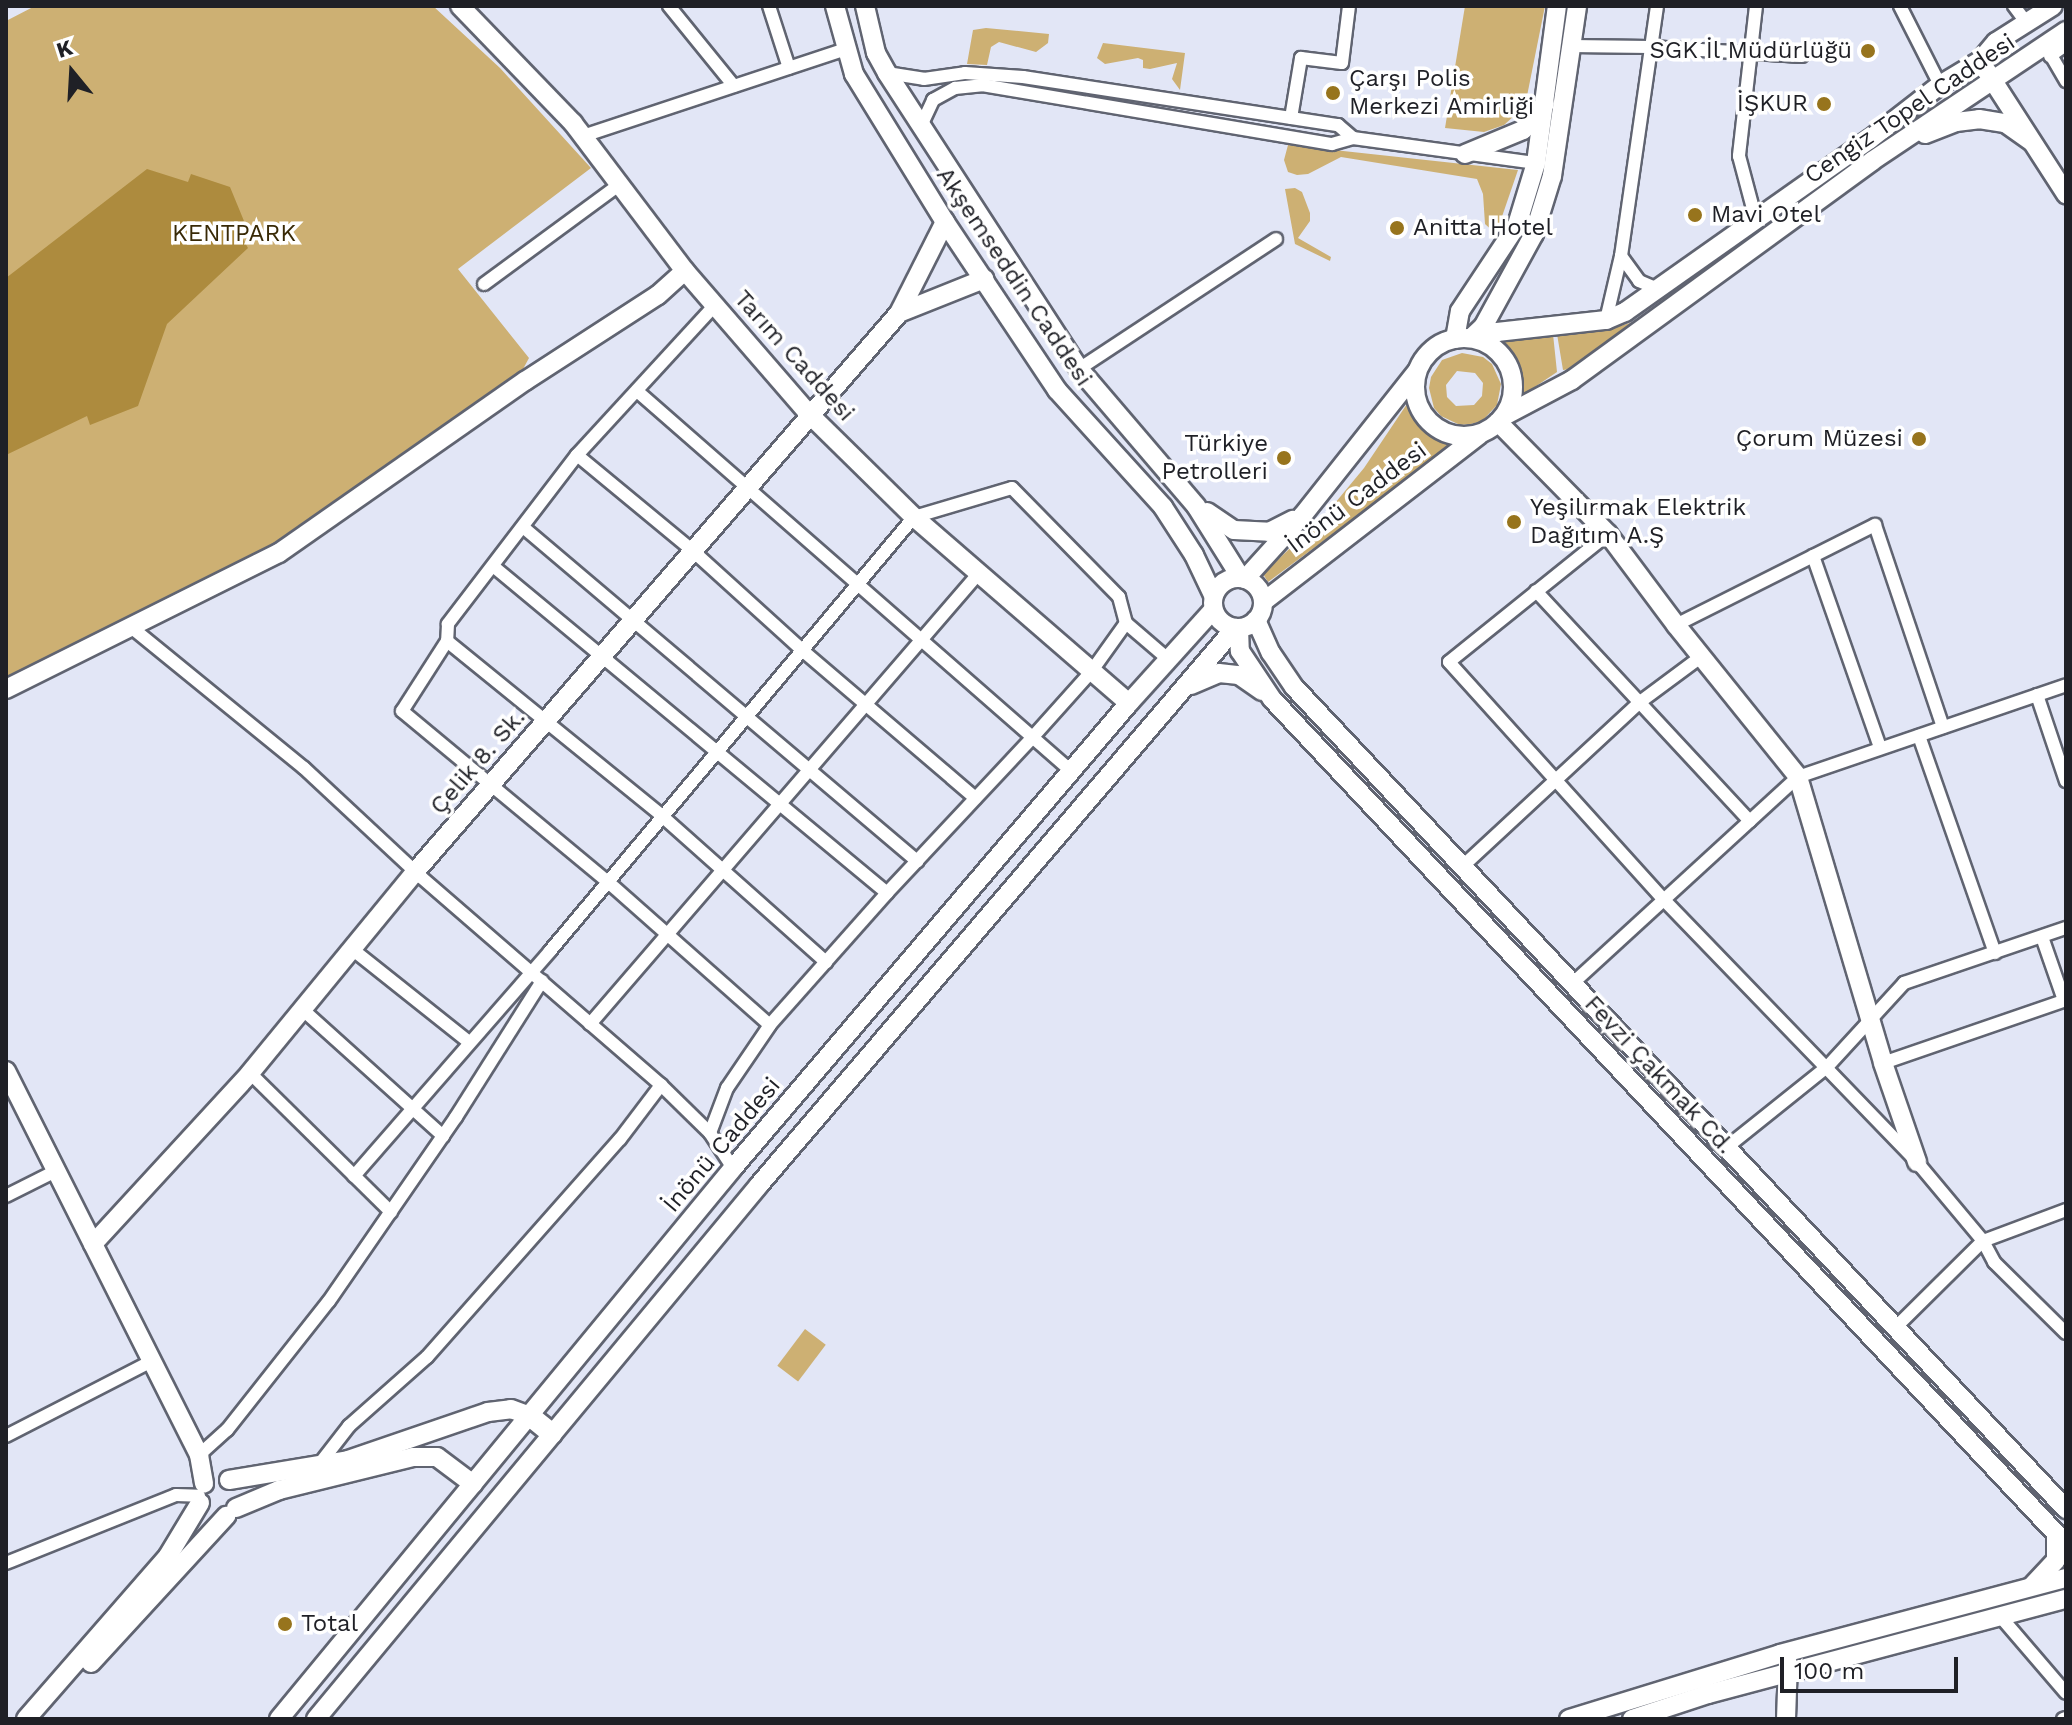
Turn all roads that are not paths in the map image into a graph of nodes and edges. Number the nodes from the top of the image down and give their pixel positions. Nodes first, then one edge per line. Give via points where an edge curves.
1 (460, 6) edge
2 (669, 6) edge
3 (769, 6) edge
4 (835, 6) edge
5 (865, 6) edge
6 (1349, 6) edge
7 (1557, 6) edge
8 (1577, 6) edge
9 (1657, 6) edge
10 (1756, 6) edge
11 (1900, 6) edge
12 (2014, 6) edge
13 (2053, 6) edge
14 (2027, 23) junction
15 (2066, 31) edge
16 (2066, 45) edge
17 (1571, 46) junction
18 (1650, 47) junction
19 (846, 49) junction
20 (2047, 51) junction
21 (1748, 53) junction
22 (1802, 56) dead end
23 (1980, 61) junction
24 (789, 68) junction
25 (887, 73) junction
26 (1991, 80) junction
27 (2066, 81) edge
28 (1940, 85) junction
29 (734, 86) junction
30 (1545, 104) junction
31 (1291, 118) junction
32 (921, 126) junction
33 (583, 136) junction
34 (1353, 138) junction
35 (2031, 141) junction
36 (1465, 154) junction
37 (1872, 161) junction
38 (1536, 163) junction
39 (620, 184) junction
40 (2066, 194) edge
41 (1756, 220) junction
42 (945, 222) junction
43 (1276, 239) dead end
44 (1621, 256) junction
45 (685, 271) junction
46 (984, 279) junction
47 (484, 284) dead end
48 (1660, 290) junction
49 (715, 305) junction
50 (899, 313) junction
51 (1606, 320) junction
52 (1469, 339) junction
53 (1419, 368) junction
54 (1079, 369) junction
55 (637, 391) junction
56 (810, 415) junction
57 (1501, 419) junction
58 (1481, 433) junction
59 (577, 455) junction
60 (748, 487) junction
61 (1196, 506) junction
62 (1303, 515) junction
63 (914, 517) junction
64 (523, 527) junction
65 (1608, 534) junction
66 (693, 551) junction
67 (1813, 556) junction
68 (493, 566) junction
69 (979, 573) junction
70 (1243, 578) junction
71 (858, 584) junction
72 (1536, 591) junction
73 (1213, 602) junction
74 (1263, 602) junction
75 (634, 619) junction
76 (1126, 623) junction
77 (1676, 625) junction
78 (1244, 626) junction
79 (131, 627) junction
80 (921, 638) junction
81 (447, 641) junction
82 (802, 650) junction
83 (1702, 656) junction
84 (600, 658) junction
85 (1168, 659) junction
86 (1091, 672) junction
87 (2066, 685) edge
88 (1185, 688) junction
89 (6, 689) edge
90 (2037, 695) junction
91 (1272, 699) junction
92 (1640, 702) junction
93 (864, 703) junction
94 (1129, 703) junction
95 (747, 716) junction
96 (547, 719) junction
97 (1943, 727) junction
98 (1919, 736) junction
99 (1032, 738) junction
100 (1880, 747) junction
101 (716, 753) junction
102 (808, 768) junction
103 (1071, 771) junction
104 (1798, 777) junction
105 (1557, 780) junction
106 (2066, 781) edge
107 (490, 785) junction
108 (975, 798) junction
109 (779, 804) junction
110 (662, 816) junction
111 (1750, 821) junction
112 (917, 861) junction
113 (1464, 865) junction
114 (724, 871) junction
115 (415, 872) junction
116 (607, 881) junction
117 (887, 893) junction
118 (1666, 902) junction
119 (2066, 928) edge
120 (670, 935) junction
121 (2042, 937) junction
122 (352, 949) junction
123 (1995, 953) junction
124 (826, 962) junction
125 (531, 971) junction
126 (542, 981) junction
127 (1574, 982) junction
128 (2065, 1000) edge
129 (302, 1009) junction
130 (1871, 1015) junction
131 (590, 1024) junction
132 (770, 1025) junction
133 (469, 1042) junction
134 (1883, 1063) junction
135 (1828, 1066) junction
136 (6, 1071) edge
137 (250, 1073) junction
138 (661, 1085) junction
139 (412, 1109) junction
140 (710, 1133) junction
141 (443, 1136) junction
142 (1727, 1147) junction
143 (1917, 1162) junction
144 (733, 1168) junction
145 (56, 1171) junction
146 (354, 1176) junction
147 (6, 1196) edge
148 (2066, 1210) edge
149 (391, 1212) junction
150 (1983, 1241) junction
151 (93, 1244) junction
152 (1895, 1328) junction
153 (2066, 1333) edge
154 (152, 1361) junction
155 (530, 1416) junction
156 (552, 1434) junction
157 (6, 1436) edge
158 (199, 1455) junction
159 (318, 1466) junction
160 (226, 1479) junction
161 (473, 1484) junction
162 (201, 1494) junction
163 (2066, 1509) edge
164 (231, 1512) junction
165 (2061, 1539) edge
166 (6, 1563) edge
167 (2066, 1578) edge
168 (2030, 1588) junction
169 (2066, 1599) edge
170 (2000, 1616) junction
171 (1789, 1652) junction
172 (1787, 1673) junction
173 (2066, 1693) edge
174 (26, 1719) edge
175 (41, 1719) edge
176 (279, 1719) edge
177 (316, 1719) edge
178 (1569, 1719) edge
179 (1632, 1719) edge
180 (1786, 1719) edge

1 - 33 main road, Tarım Caddesi
2 - 29 street
3 - 24 street
4 - 19 main road, Akşemseddin Caddesi
5 - 25 main road, Akşemseddin Caddesi via 876,53
6 - 31 street via 1342,63 1301,58
7 - 30 main road
8 - 17 main road
9 - 18 street
10 - 21 street
11 - 28 street
12 - 14 street
13 - 14 main road, Cengiz Topel Caddesi
14 - 20 main road
14 - 23 main road, Cengiz Topel Caddesi via 1996,42
15 - 20 main road, Cengiz Topel Caddesi
16 - 20 street
17 - 18 street
17 - 52 main road via 1552,176 1534,234 1483,327
18 - 21 street
18 - 44 street
19 - 24 street
19 - 42 main road, Akşemseddin Caddesi via 854,74
20 - 26 main road, Cengiz Topel Caddesi
20 - 27 street
21 - 22 street
21 - 41 street via 1739,156
23 - 26 main road
23 - 28 main road, Cengiz Topel Caddesi
24 - 29 street
25 - 31 street via 924,79 965,73 1023,77
25 - 32 main road, Akşemseddin Caddesi
26 - 35 main road
26 - 37 main road, Cengiz Topel Caddesi
28 - 41 main road, Cengiz Topel Caddesi
29 - 33 street
30 - 36 main road via 1523,130
30 - 38 main road
31 - 34 street via 1338,125
32 - 34 street via 933,100 955,88 982,85 1332,144
32 - 54 main road, Akşemseddin Caddesi
33 - 39 main road, Tarım Caddesi
34 - 36 street
35 - 37 main road via 2005,123 1979,119 1956,122
35 - 40 main road
36 - 38 street
37 - 57 main road, Cengiz Topel Caddesi via 1572,380
38 - 52 main road via 1517,225 1460,311
39 - 45 main road, Tarım Caddesi
39 - 47 street
41 - 48 main road, Cengiz Topel Caddesi
42 - 46 main road, Akşemseddin Caddesi
42 - 50 main road
43 - 54 street
44 - 48 street via 1639,281
44 - 51 street
45 - 49 main road, Tarım Caddesi
45 - 79 main road via 658,295 279,553
46 - 50 main road
46 - 73 main road, Akşemseddin Caddesi via 1057,390 1163,507 1194,555
48 - 51 main road, Cengiz Topel Caddesi
49 - 55 street
49 - 56 main road, Tarım Caddesi
50 - 56 main road, Çelik 8. Sk.
51 - 52 main road, Cengiz Topel Caddesi
52 - 53 main road via 1434,349
52 - 57 main road via 1493,347 1511,372 1513,388
53 - 58 main road via 1417,400 1424,415 1449,434
53 - 62 main road, İnönü Caddesi
54 - 61 main road, Akşemseddin Caddesi
55 - 59 street
55 - 60 street
56 - 60 main road, Çelik 8. Sk.
56 - 63 main road, Tarım Caddesi
57 - 58 main road
57 - 65 main road
58 - 74 main road, İnönü Caddesi
59 - 64 street
59 - 66 street
60 - 66 main road, Çelik 8. Sk.
60 - 71 street
61 - 62 main road via 1234,530 1269,532
61 - 70 main road, Akşemseddin Caddesi
62 - 70 main road, İnönü Caddesi
63 - 69 main road, Tarım Caddesi
63 - 71 street
63 - 76 street via 1012,488 1119,597
64 - 68 street
64 - 75 street
65 - 72 street
65 - 77 main road
66 - 75 main road, Çelik 8. Sk.
66 - 82 street
67 - 77 street
67 - 97 street via 1875,525
67 - 100 street
68 - 81 street via 448,624
68 - 84 street
69 - 80 street
69 - 86 main road, Tarım Caddesi
70 - 73 main road via 1221,583
70 - 74 main road via 1259,589
71 - 80 street
71 - 82 street
72 - 92 street
72 - 105 street via 1449,662
73 - 78 main road via 1221,623
73 - 85 main road, İnönü Caddesi
74 - 78 main road
75 - 84 main road, Çelik 8. Sk.
75 - 95 street
76 - 85 street
76 - 86 street
77 - 83 main road
78 - 88 main road
78 - 91 main road, Fevzi Çakmak Cd. via 1240,651
78 - 113 main road, Fevzi Çakmak Cd. via 1294,687
79 - 89 main road
79 - 115 street via 304,768
80 - 93 street
80 - 99 street
81 - 96 street
81 - 107 street via 402,711
82 - 93 street
82 - 95 street
83 - 92 street
83 - 104 main road
84 - 96 main road, Çelik 8. Sk.
84 - 101 street
85 - 94 main road, İnönü Caddesi
86 - 94 main road, Tarım Caddesi
86 - 99 street
87 - 90 street
88 - 91 main road via 1219,673 1239,675
88 - 156 main road
90 - 97 street
90 - 106 street
91 - 165 main road, Fevzi Çakmak Cd.
92 - 105 street
92 - 111 street
93 - 102 street
93 - 108 street
94 - 103 main road, İnönü Caddesi
95 - 101 street
95 - 102 street
96 - 107 main road, Çelik 8. Sk.
96 - 110 street
97 - 98 street
98 - 100 street
98 - 123 street
99 - 103 street
99 - 108 street
100 - 104 street
101 - 109 street
101 - 110 street
102 - 109 street
102 - 112 street
103 - 144 main road, İnönü Caddesi
104 - 111 street
104 - 130 main road
105 - 113 street
105 - 118 street
107 - 115 main road, Çelik 8. Sk.
107 - 116 street
108 - 112 street
109 - 114 street
109 - 117 street
110 - 114 street
110 - 116 street
111 - 118 street
112 - 117 street
113 - 127 main road, Fevzi Çakmak Cd.
114 - 120 street
114 - 124 street
115 - 122 main road, Çelik 8. Sk.
115 - 125 street
116 - 120 street
116 - 125 street
117 - 124 street
118 - 127 street
118 - 135 street
119 - 121 street
120 - 131 street
120 - 132 street
121 - 123 street
121 - 128 street
122 - 129 main road, Çelik 8. Sk.
122 - 133 street
123 - 130 street via 1904,983
124 - 132 street
125 - 126 street
125 - 133 street
126 - 131 street
126 - 141 street
127 - 142 main road, Fevzi Çakmak Cd.
128 - 134 street
129 - 137 main road, Çelik 8. Sk.
129 - 139 street
130 - 134 main road
130 - 135 street
131 - 138 street
132 - 140 street via 727,1088
133 - 139 street
134 - 143 main road
135 - 142 street
135 - 143 street
136 - 145 main road
137 - 146 street
137 - 151 main road, Çelik 8. Sk.
138 - 140 street
138 - 159 street via 620,1139 427,1357 349,1426
139 - 141 street
139 - 146 street
140 - 144 street
141 - 149 street
142 - 152 main road, Fevzi Çakmak Cd.
143 - 150 street
144 - 155 main road, İnönü Caddesi
145 - 147 street
145 - 151 main road
146 - 149 street
148 - 150 street
149 - 158 street via 310,1325 227,1430
150 - 152 street
150 - 153 street via 1994,1262
151 - 154 main road
152 - 163 main road, Fevzi Çakmak Cd.
154 - 157 street
154 - 158 main road
155 - 156 main road
155 - 159 main road via 511,1409 488,1412
155 - 161 main road, İnönü Caddesi
156 - 177 main road
158 - 160 main road
158 - 162 main road
159 - 160 main road
160 - 162 main road
160 - 164 main road via 240,1496
161 - 164 main road via 437,1457 413,1457 279,1490
161 - 176 main road, İnönü Caddesi
162 - 164 main road via 213,1517
162 - 166 street via 176,1495
162 - 174 main road via 168,1556
164 - 175 main road
165 - 168 main road via 2056,1560
167 - 168 main road
168 - 171 main road
169 - 170 main road
170 - 172 main road
170 - 173 street
171 - 172 main road
171 - 178 main road
172 - 179 main road
172 - 180 main road

